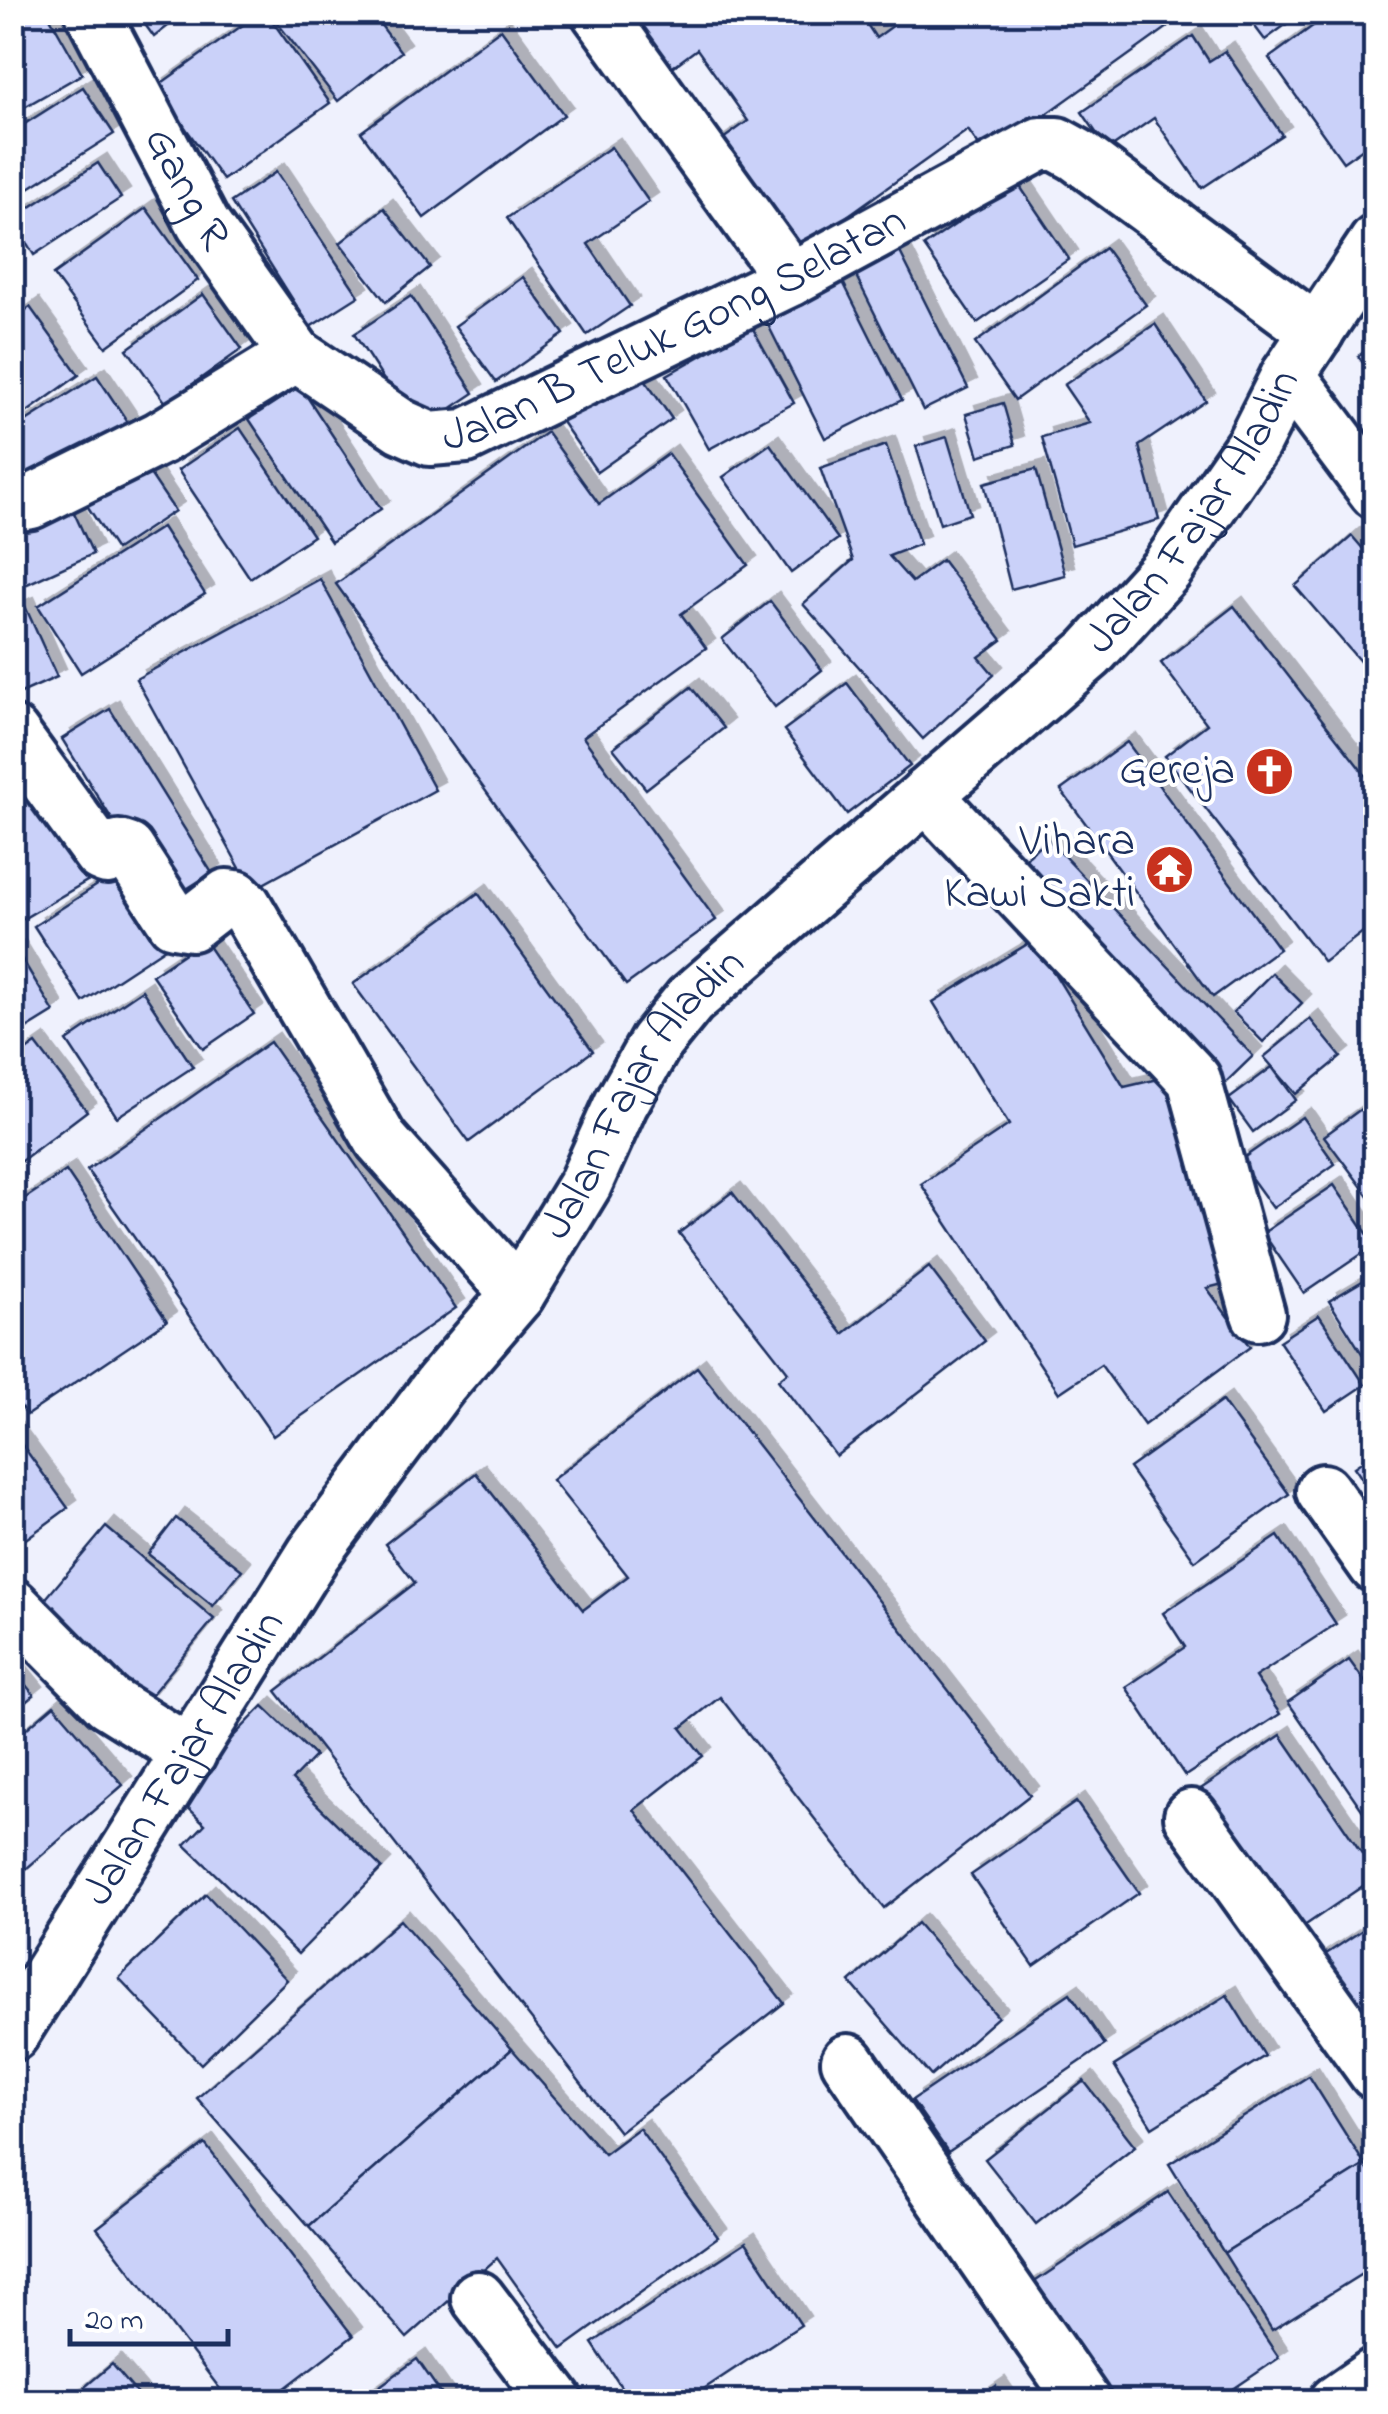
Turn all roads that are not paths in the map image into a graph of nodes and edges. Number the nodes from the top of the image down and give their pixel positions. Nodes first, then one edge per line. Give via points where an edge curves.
1 (92, 12) edge
2 (598, 12) edge
3 (1376, 242) edge
4 (791, 279) junction
5 (1316, 332) junction
6 (296, 355) junction
7 (1288, 375) junction
8 (1376, 492) edge
9 (12, 505) edge
10 (12, 733) edge
11 (926, 795) junction
12 (350, 1031) dead end
13 (523, 1286) junction
14 (1258, 1314) dead end
15 (1323, 1491) dead end
16 (1376, 1566) edge
17 (12, 1605) edge
18 (190, 1752) junction
19 (1191, 1816) dead end
20 (12, 2034) edge
21 (848, 2061) dead end
22 (1376, 2073) edge
23 (478, 2298) dead end
24 (1376, 2374) edge
25 (556, 2402) edge
26 (1084, 2402) edge
27 (1336, 2402) edge

1 - 6 street, Gang R via 203,224
2 - 4 street
3 - 5 street, Jalan Fajar Aladin
4 - 5 street, Jalan B Teluk Gong Selatan via 1040,144 1057,144
4 - 6 street, Jalan B Teluk Gong Selatan via 466,436 430,439 401,426
5 - 7 street, Jalan Fajar Aladin
6 - 9 street via 160,438
7 - 8 street
7 - 11 street, Jalan Fajar Aladin via 1253,444 1166,570 1090,652
10 - 13 street via 100,854 128,850 174,921 191,924 226,896 245,906 381,1140
11 - 13 street, Jalan Fajar Aladin via 690,1000 656,1042 585,1184
11 - 14 street via 1194,1079
12 - 13 street
13 - 18 street, Jalan Fajar Aladin via 336,1521
15 - 16 street
17 - 18 street via 108,1702
18 - 20 street, Jalan Fajar Aladin
19 - 22 street
21 - 26 street
23 - 25 street
24 - 27 street

